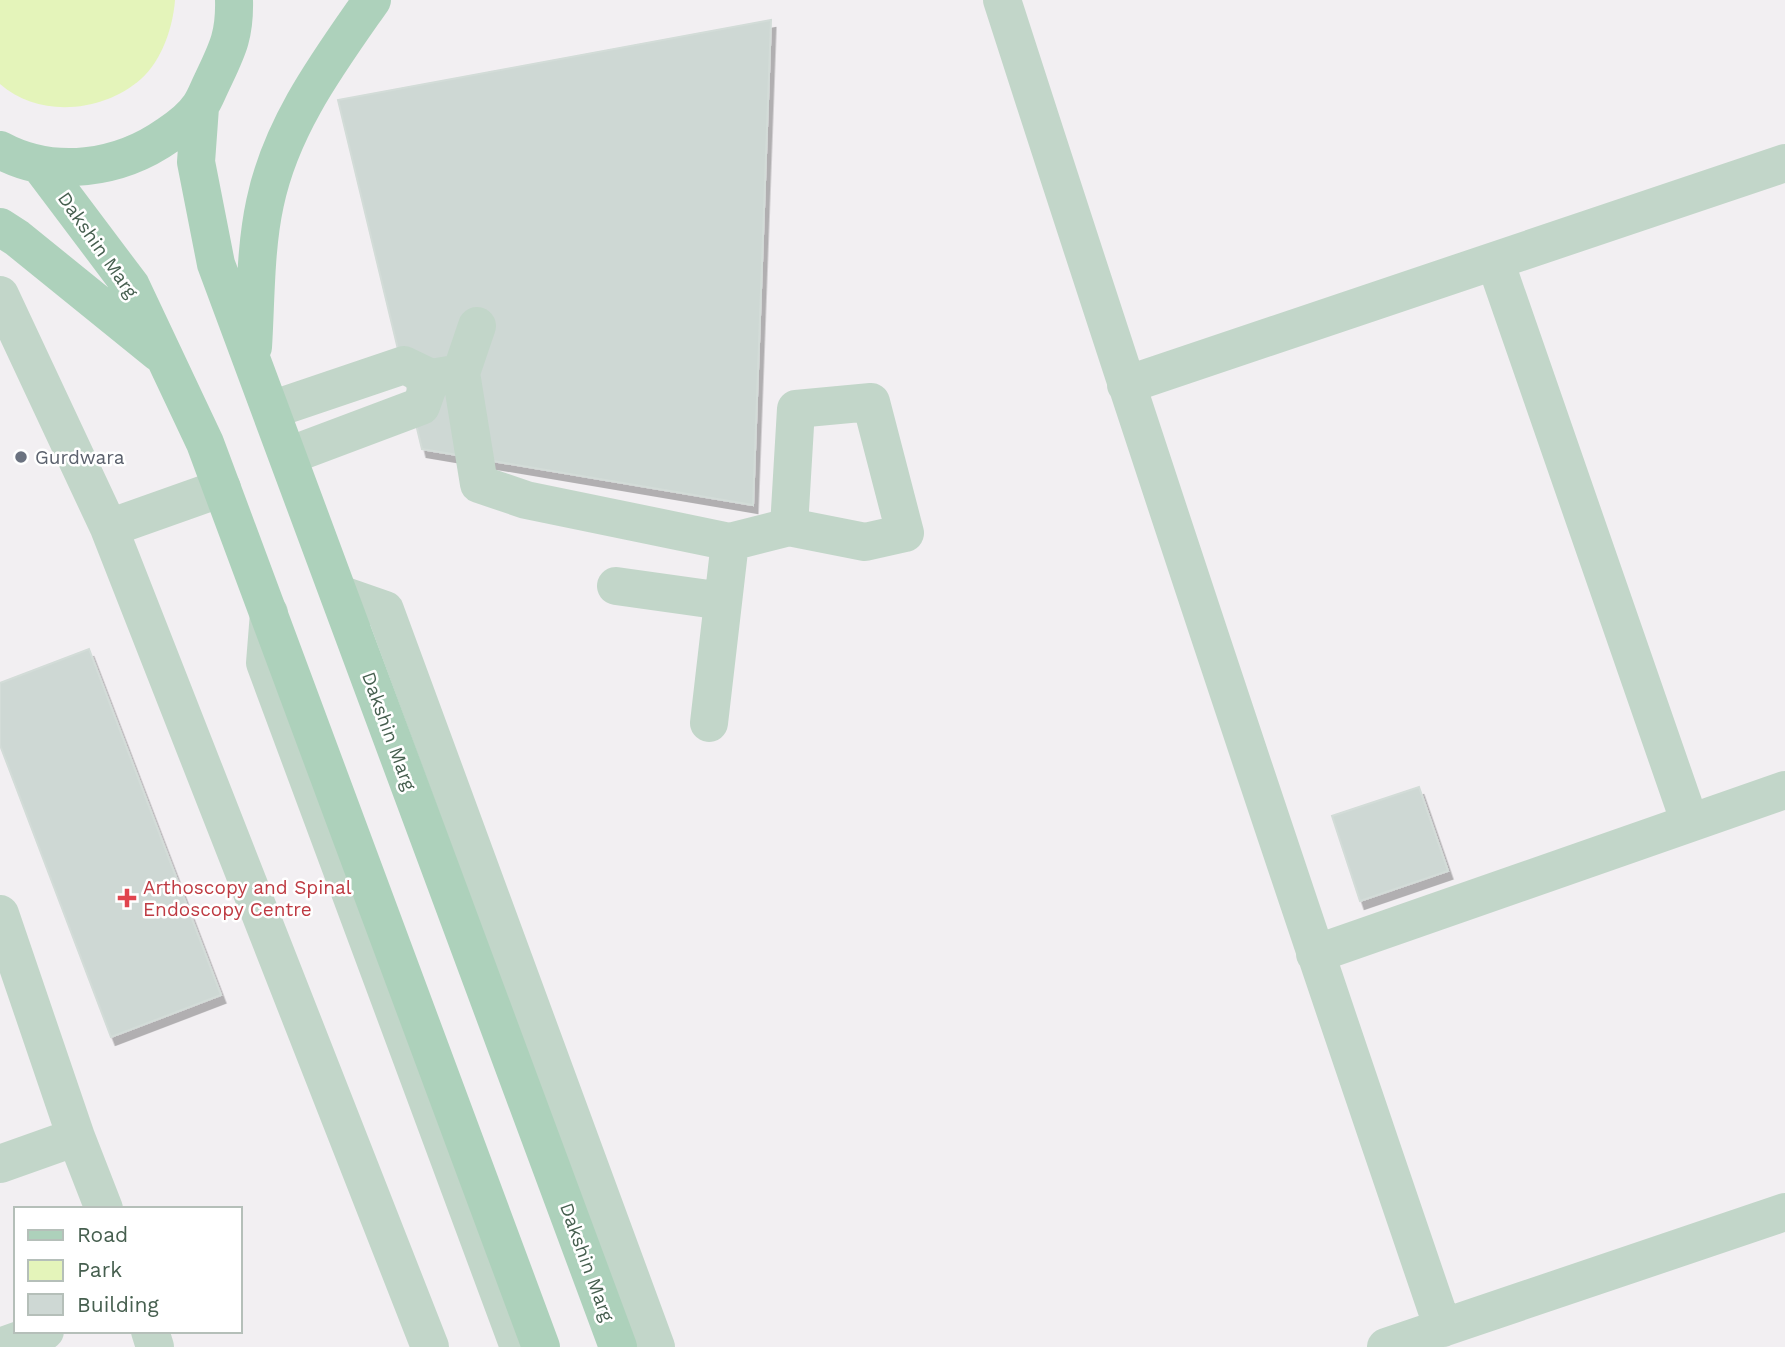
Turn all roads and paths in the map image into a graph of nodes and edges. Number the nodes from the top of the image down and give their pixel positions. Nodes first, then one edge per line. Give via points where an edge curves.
1 (372, 0) edge
2 (1002, 0) edge
3 (242, 6) edge
4 (200, 107) junction
5 (0, 150) edge
6 (1785, 163) edge
7 (40, 164) junction
8 (0, 228) edge
9 (1495, 261) junction
10 (0, 295) edge
11 (477, 326) dead end
12 (166, 359) junction
13 (253, 361) junction
14 (446, 376) junction
15 (1126, 385) junction
16 (271, 410) junction
17 (288, 456) junction
18 (222, 488) junction
19 (110, 527) junction
20 (789, 527) dead end
21 (730, 542) junction
22 (616, 586) dead end
23 (339, 594) junction
24 (723, 601) junction
25 (268, 613) junction
26 (709, 723) dead end
27 (1785, 790) edge
28 (1690, 823) junction
29 (0, 914) edge
30 (1315, 954) junction
31 (76, 1137) junction
32 (0, 1164) edge
33 (103, 1207) edge
34 (1785, 1212) edge
35 (1443, 1328) junction
36 (39, 1333) edge
37 (0, 1347) edge
38 (430, 1347) edge
39 (519, 1347) edge
40 (541, 1347) edge
41 (618, 1347) edge
42 (656, 1347) edge
43 (1386, 1347) edge

1 - 13 main road via 291,125 265,201
2 - 15 street
3 - 4 main road via 231,42
4 - 7 main road via 150,148 107,164 65,168
4 - 13 main road, Dakshin Marg via 196,162 216,264
5 - 7 main road
6 - 9 street
7 - 12 main road, Dakshin Marg via 131,286
8 - 12 main road
9 - 15 street
9 - 28 street
10 - 19 street
11 - 14 street
12 - 18 main road, Dakshin Marg
13 - 16 main road, Dakshin Marg
14 - 16 street via 404,365
14 - 17 street via 421,405
14 - 21 street via 479,484 526,500
15 - 30 street
16 - 17 main road, Dakshin Marg
17 - 23 main road, Dakshin Marg
18 - 19 street
18 - 25 main road, Dakshin Marg
19 - 38 street
20 - 21 street
21 - 24 street
22 - 24 street
23 - 41 main road, Dakshin Marg
23 - 42 street via 385,610
24 - 26 street
25 - 39 street via 265,663
25 - 40 main road, Dakshin Marg
27 - 28 street
28 - 30 street
29 - 31 street
30 - 35 street
31 - 32 street
31 - 33 street
34 - 35 street
35 - 43 street
36 - 37 street

